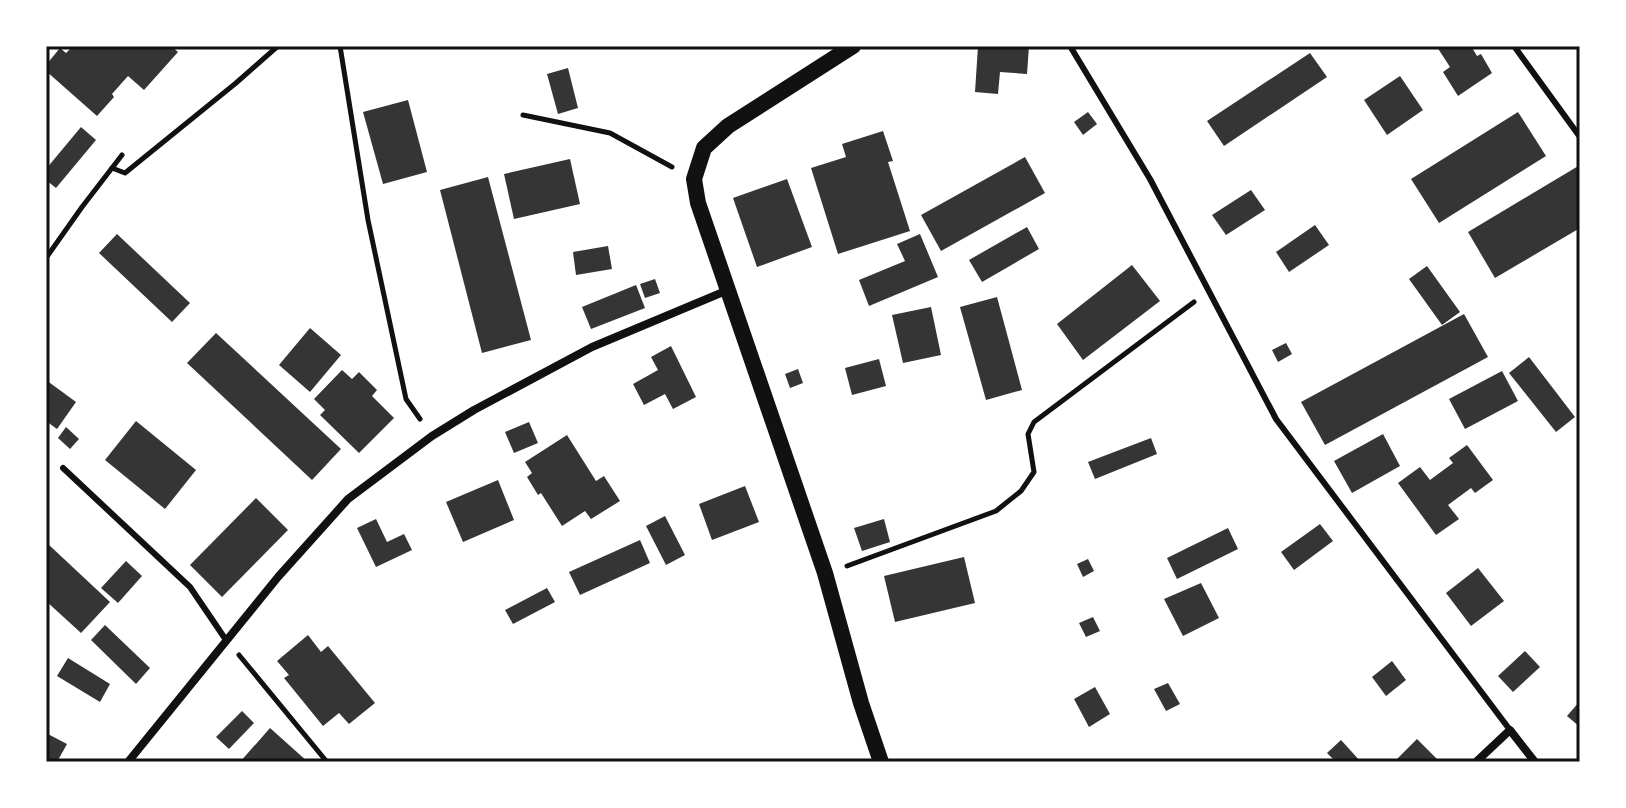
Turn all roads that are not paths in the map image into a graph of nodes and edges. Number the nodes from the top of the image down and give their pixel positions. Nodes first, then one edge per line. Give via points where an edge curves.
1 (853, 46) edge
2 (1070, 46) edge
3 (1514, 46) edge
4 (1580, 137) edge
5 (728, 290) junction
6 (63, 468) dead end
7 (226, 640) junction
8 (1510, 730) junction
9 (128, 762) edge
10 (881, 762) edge
11 (1476, 762) edge
12 (1535, 762) edge

1 - 5 main road via 728,126 704,148 694,179 698,203
2 - 8 lane via 1150,179 1276,419
3 - 4 lane
5 - 7 street via 592,347 432,436 348,499
5 - 10 main road via 825,573
6 - 7 lane via 190,587
7 - 9 street
8 - 11 street
8 - 12 street

